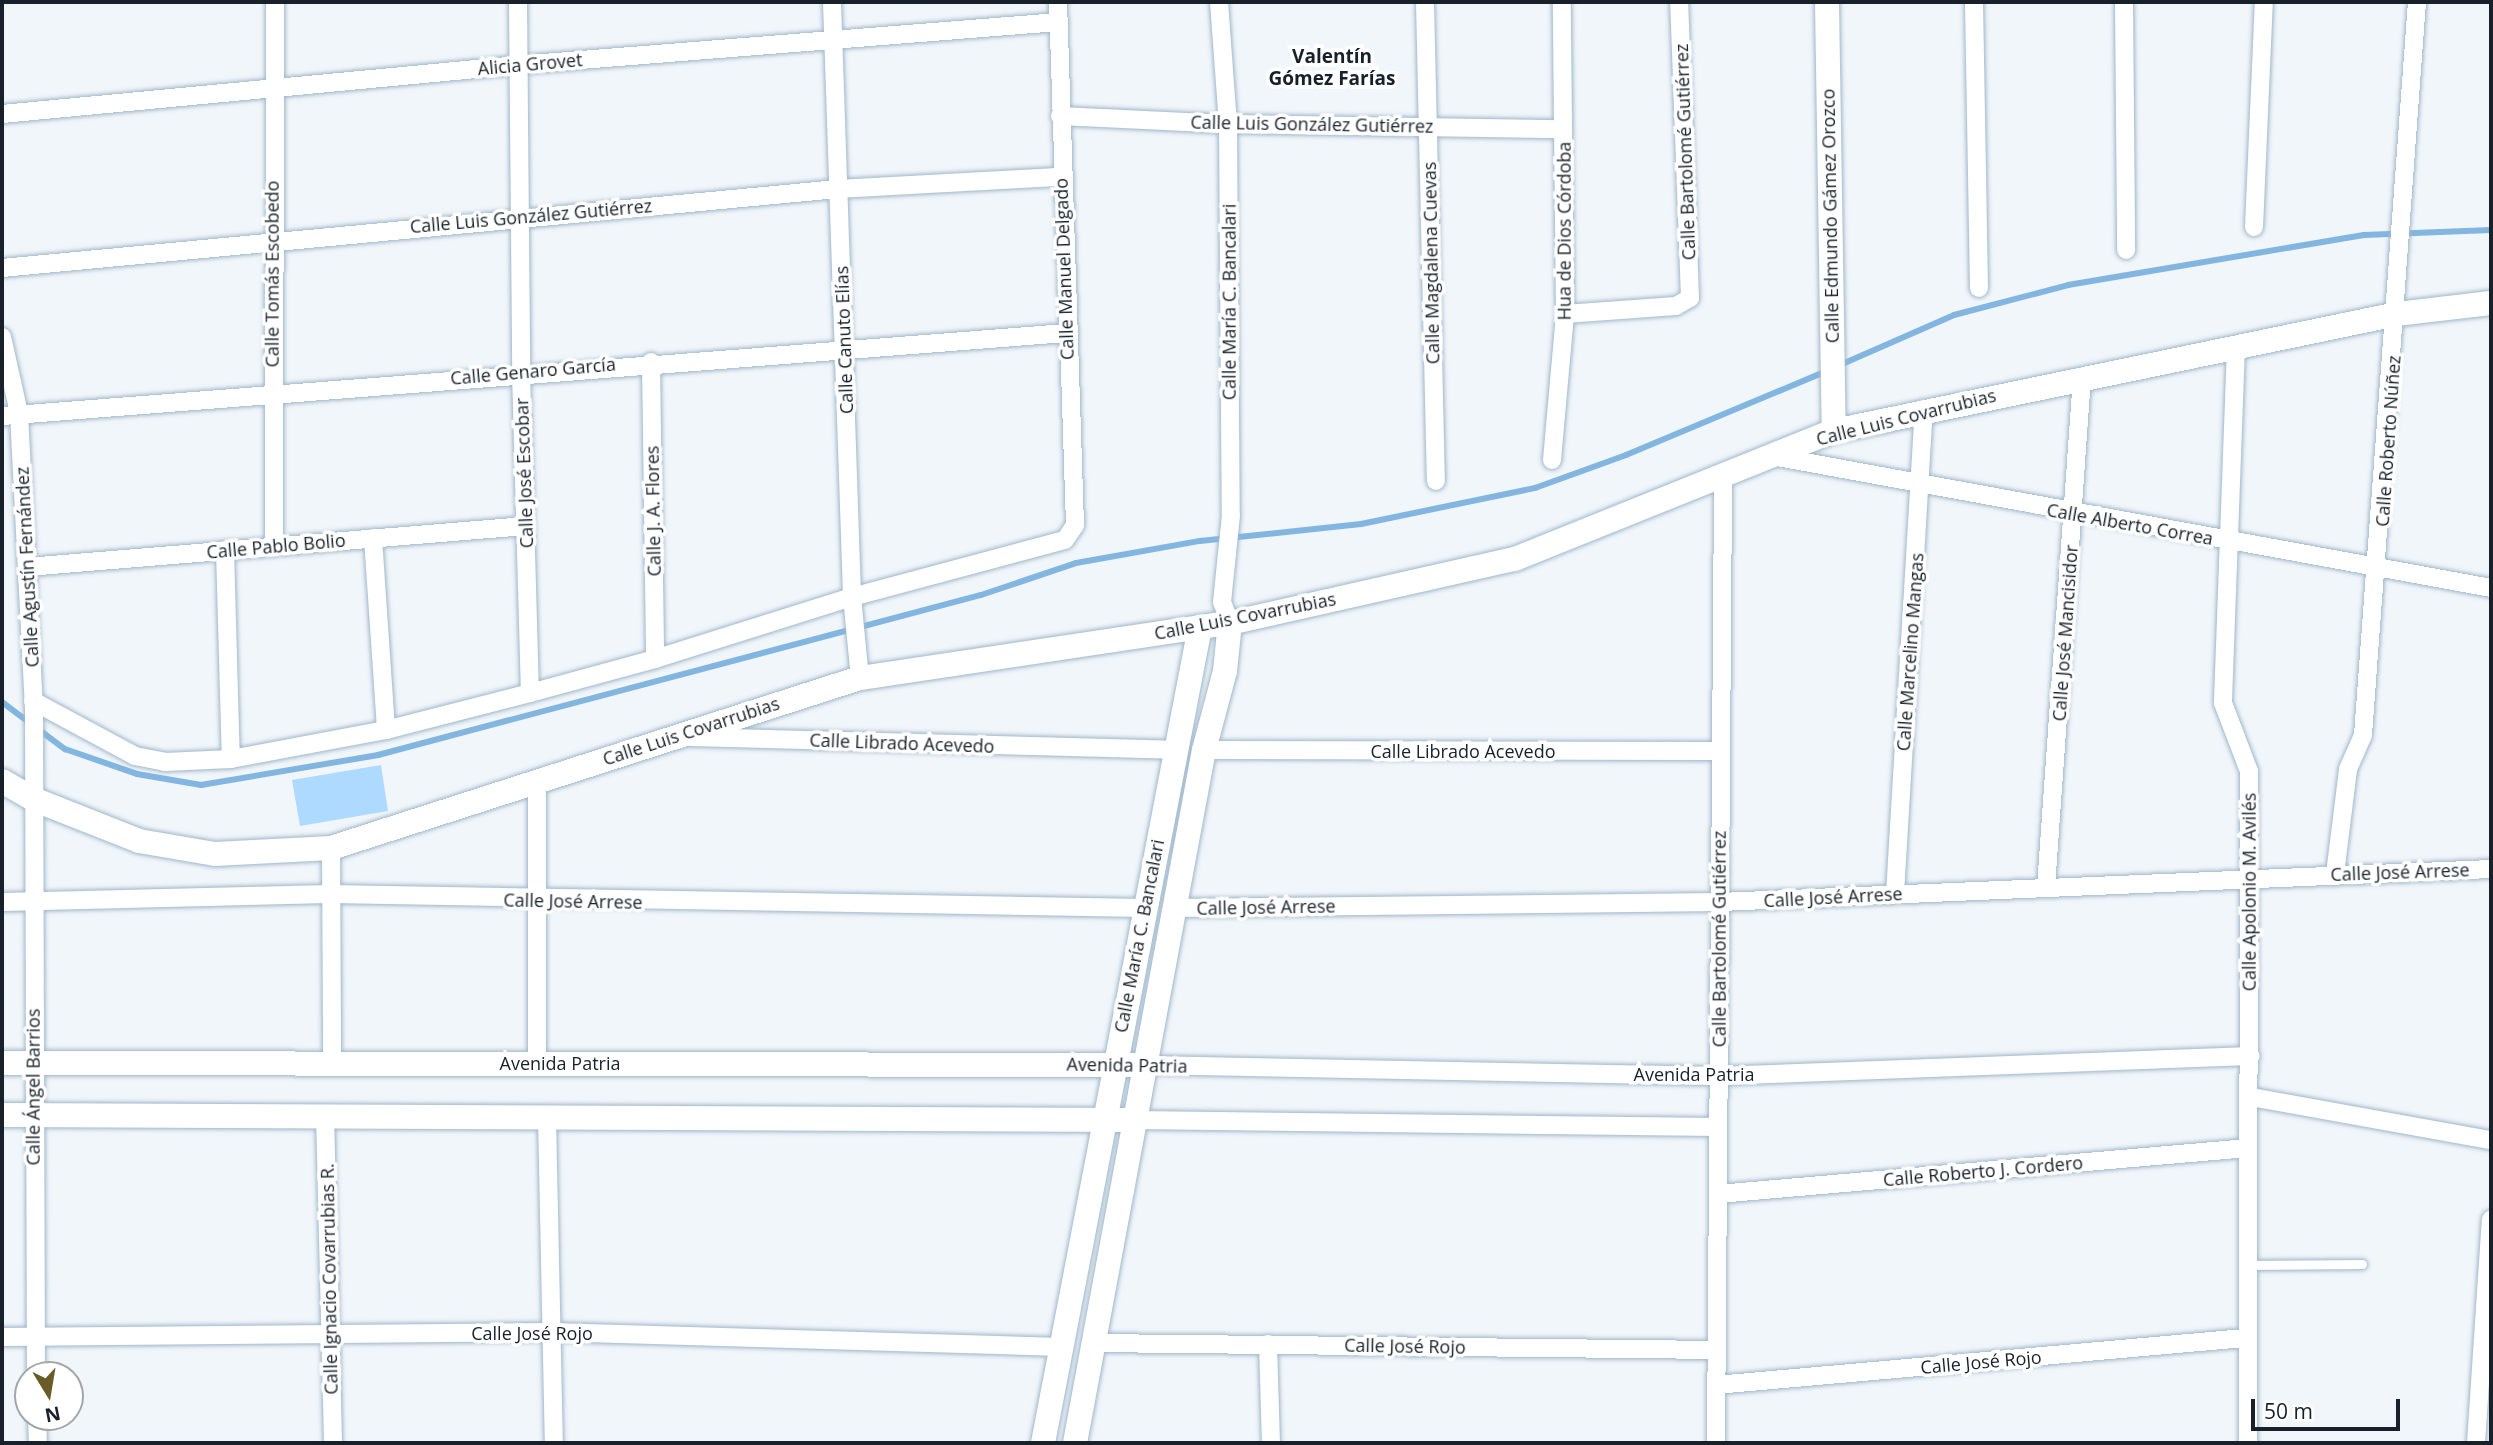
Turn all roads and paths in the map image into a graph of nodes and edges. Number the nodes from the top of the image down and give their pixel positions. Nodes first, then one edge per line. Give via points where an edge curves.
1 (275, 2) edge
2 (518, 2) edge
3 (832, 2) edge
4 (1058, 2) edge
5 (1219, 2) edge
6 (1425, 2) edge
7 (1562, 2) edge
8 (1679, 2) edge
9 (1827, 2) edge
10 (1974, 2) edge
11 (2124, 2) edge
12 (2264, 2) edge
13 (2417, 2) edge
14 (1058, 22) junction
15 (833, 39) junction
16 (518, 65) junction
17 (274, 87) junction
18 (2, 114) edge
19 (1060, 116) junction
20 (1228, 124) junction
21 (1428, 127) junction
22 (1563, 130) junction
23 (1062, 177) junction
24 (837, 189) junction
25 (519, 218) junction
26 (2254, 228) dead end
27 (272, 239) junction
28 (2126, 250) dead end
29 (2, 268) edge
30 (1979, 288) dead end
31 (2491, 303) edge
32 (1565, 314) junction
33 (2397, 314) junction
34 (1066, 333) junction
35 (2, 337) edge
36 (2236, 346) junction
37 (846, 347) junction
38 (651, 362) junction
39 (521, 372) junction
40 (2082, 377) junction
41 (272, 392) junction
42 (1924, 410) junction
43 (10, 414) edge
44 (1834, 431) junction
45 (1769, 455) junction
46 (1552, 460) dead end
47 (1723, 477) junction
48 (1436, 481) dead end
49 (1920, 485) junction
50 (2073, 515) junction
51 (525, 526) junction
52 (373, 538) junction
53 (2226, 540) junction
54 (274, 546) junction
55 (225, 550) junction
56 (27, 566) junction
57 (2379, 566) junction
58 (2491, 588) edge
59 (852, 602) junction
60 (1225, 604) junction
61 (1200, 627) junction
62 (655, 659) junction
63 (858, 667) junction
64 (530, 693) junction
65 (33, 706) junction
66 (386, 730) junction
67 (672, 737) junction
68 (1174, 750) junction
69 (1204, 750) junction
70 (1721, 751) junction
71 (231, 759) junction
72 (2, 781) edge
73 (537, 781) junction
74 (34, 791) junction
75 (331, 848) junction
76 (2491, 869) edge
77 (2335, 874) junction
78 (2247, 877) junction
79 (2046, 887) junction
80 (329, 894) junction
81 (1895, 894) junction
82 (535, 901) junction
83 (2, 902) edge
84 (35, 902) junction
85 (1720, 902) junction
86 (1144, 908) junction
87 (1175, 908) junction
88 (2251, 1056) junction
89 (2, 1063) edge
90 (32, 1063) junction
91 (537, 1063) junction
92 (332, 1064) junction
93 (1115, 1064) junction
94 (1145, 1065) junction
95 (1718, 1076) junction
96 (2251, 1097) junction
97 (326, 1114) junction
98 (2, 1115) edge
99 (32, 1115) junction
100 (547, 1117) junction
101 (1104, 1120) junction
102 (1134, 1120) junction
103 (1718, 1127) junction
104 (2491, 1140) edge
105 (2248, 1148) junction
106 (1718, 1194) junction
107 (2491, 1220) edge
108 (2362, 1264) dead end
109 (2246, 1265) junction
110 (551, 1332) junction
111 (331, 1335) junction
112 (2, 1337) edge
113 (34, 1337) junction
114 (2245, 1338) junction
115 (1093, 1343) junction
116 (1268, 1344) junction
117 (1062, 1347) junction
118 (1717, 1350) junction
119 (35, 1361) edge
120 (1716, 1385) junction
121 (333, 1443) edge
122 (554, 1443) edge
123 (1043, 1443) edge
124 (1074, 1443) edge
125 (1271, 1443) edge
126 (1716, 1443) edge
127 (2248, 1443) edge
128 (2476, 1443) edge

1 - 17 street, Calle Tomás Escobedo
2 - 16 street, Calle José Escobar
3 - 15 street, Calle Canuto Elías
4 - 14 street, Calle Manuel Delgado
5 - 20 street, Calle María C. Bancalari
6 - 21 street, Calle Magdalena Cuevas
7 - 22 street, Hua de Dios Córdoba
8 - 32 street, Calle Bartolomé Gutiérrez via 1688,302
9 - 44 street, Calle Edmundo Gámez Orozco
10 - 30 street
11 - 28 street
12 - 26 street
13 - 33 street, Calle Roberto Núñez
14 - 15 street, Alicia Grovet
14 - 19 street, Calle Manuel Delgado
15 - 16 street, Alicia Grovet
15 - 24 street, Calle Canuto Elías
16 - 17 street, Alicia Grovet
16 - 25 street, Calle José Escobar
17 - 18 street, Alicia Grovet
17 - 27 street, Calle Tomás Escobedo
19 - 20 street, Calle Luis González Gutiérrez
19 - 23 street, Calle Manuel Delgado
20 - 21 street, Calle Luis González Gutiérrez
20 - 60 street, Calle María C. Bancalari via 1231,515
21 - 22 street, Calle Luis González Gutiérrez
21 - 48 street, Calle Magdalena Cuevas
22 - 32 street, Hua de Dios Córdoba
23 - 24 street, Calle Luis González Gutiérrez
23 - 34 street, Calle Manuel Delgado
24 - 25 street, Calle Luis González Gutiérrez
24 - 37 street, Calle Canuto Elías
25 - 27 street, Calle Luis González Gutiérrez
25 - 39 street, Calle José Escobar
27 - 29 street, Calle Luis González Gutiérrez
27 - 41 street, Calle Tomás Escobedo
31 - 33 street, Calle Luis Covarrubias
32 - 46 street, Hua de Dios Córdoba
33 - 36 street, Calle Luis Covarrubias
33 - 57 street, Calle Roberto Núñez
34 - 37 street, Calle Genaro García
34 - 59 street, Calle Manuel Delgado via 1072,535
35 - 43 street, Calle Agustín Fernández
36 - 40 street, Calle Luis Covarrubias
36 - 53 street, Calle Apolonio M. Avilés
37 - 38 street, Calle Genaro García
37 - 59 street, Calle Canuto Elías
38 - 39 street, Calle Genaro García
38 - 62 street, Calle J. A. Flores
39 - 41 street, Calle Genaro García
39 - 51 street, Calle José Escobar
40 - 42 street, Calle Luis Covarrubias
40 - 50 street, Calle José Mancisidor
41 - 43 street, Calle Genaro García
41 - 54 street, Calle Tomás Escobedo
42 - 44 street, Calle Luis Covarrubias
42 - 49 street, Calle Marcelino Mangas
43 - 56 street, Calle Agustín Fernández
44 - 45 street, Calle Luis Covarrubias
45 - 47 street, Calle Luis Covarrubias
45 - 49 street, Calle Alberto Correa
47 - 60 street, Calle Luis Covarrubias via 1515,559
47 - 70 street, Calle Bartolomé Gutiérrez
49 - 50 street, Calle Alberto Correa
49 - 81 street, Calle Marcelino Mangas
50 - 53 street, Calle Alberto Correa
50 - 79 street, Calle José Mancisidor
51 - 52 street, Calle Pablo Bolio
51 - 64 street, Calle José Escobar
52 - 54 street, Calle Pablo Bolio
52 - 66 street
53 - 57 street, Calle Alberto Correa
53 - 78 street, Calle Apolonio M. Avilés via 2223,703 2249,771
54 - 55 street, Calle Pablo Bolio
55 - 56 street, Calle Pablo Bolio
55 - 71 street
56 - 65 street, Calle Agustín Fernández
57 - 58 street, Calle Alberto Correa
57 - 77 street, Calle Roberto Núñez via 2362,739 2352,752 2348,769
59 - 62 street
59 - 63 street, Calle Canuto Elías
60 - 61 street, Calle Luis Covarrubias
60 - 69 street, Calle María C. Bancalari via 1225,671
61 - 63 street, Calle Luis Covarrubias
61 - 68 street, Calle María C. Bancalari
62 - 64 street
63 - 67 street, Calle Luis Covarrubias
64 - 66 street
65 - 71 street via 135,756 165,762
65 - 74 street, Calle Agustín Fernández
66 - 71 street
67 - 68 street, Calle Librado Acevedo
67 - 73 street, Calle Luis Covarrubias
68 - 86 street, Calle María C. Bancalari
69 - 70 street, Calle Librado Acevedo
69 - 87 street, Calle María C. Bancalari
70 - 85 street, Calle Bartolomé Gutiérrez
72 - 74 street, Calle Luis Covarrubias
73 - 75 street, Calle Luis Covarrubias
73 - 82 street
74 - 75 street, Calle Luis Covarrubias via 103,830 178,848 258,855
74 - 84 street, Calle Ángel Barrios
75 - 80 street
76 - 77 street, Calle José Arrese
77 - 78 street, Calle José Arrese
78 - 79 street, Calle José Arrese
78 - 88 street, Calle Apolonio M. Avilés
79 - 81 street, Calle José Arrese
80 - 82 street, Calle José Arrese
80 - 84 street, Calle José Arrese
80 - 92 street
81 - 85 street, Calle José Arrese
82 - 86 street, Calle José Arrese
82 - 91 street
83 - 84 street, Calle José Arrese
84 - 90 street, Calle Ángel Barrios
85 - 87 street, Calle José Arrese
85 - 95 street, Calle Bartolomé Gutiérrez
86 - 93 street, Calle María C. Bancalari
87 - 94 street, Calle María C. Bancalari
88 - 95 street, Avenida Patria
88 - 96 street, Calle Apolonio M. Avilés
89 - 90 street, Avenida Patria
90 - 92 street, Avenida Patria
90 - 99 street, Calle Ángel Barrios
91 - 92 street, Avenida Patria
91 - 93 street, Avenida Patria
93 - 94 street, Avenida Patria
93 - 101 street, Calle María C. Bancalari
94 - 95 street, Avenida Patria
94 - 102 street, Calle María C. Bancalari
95 - 103 street, Calle Bartolomé Gutiérrez
96 - 104 street
96 - 105 street, Calle Apolonio M. Avilés
97 - 99 street
97 - 100 street
97 - 111 street, Calle Ignacio Covarrubias R.
98 - 99 street
99 - 113 street, Calle Ángel Barrios
100 - 101 street
100 - 110 street
101 - 102 street
101 - 117 street, Calle María C. Bancalari
102 - 103 street
102 - 115 street, Calle María C. Bancalari
103 - 106 street, Calle Bartolomé Gutiérrez
105 - 106 street, Calle Roberto J. Cordero
105 - 109 street, Calle Apolonio M. Avilés
106 - 118 street, Calle Bartolomé Gutiérrez
107 - 128 street
108 - 109 lane
109 - 114 street, Calle Apolonio M. Avilés
110 - 111 street, Calle José Rojo
110 - 117 street, Calle José Rojo
110 - 122 street
111 - 113 street, Calle José Rojo
111 - 121 street, Calle Ignacio Covarrubias R.
112 - 113 street, Calle José Rojo
113 - 119 street, Calle Ángel Barrios
114 - 120 street, Calle José Rojo
114 - 127 street, Calle Apolonio M. Avilés
115 - 116 street, Calle José Rojo
115 - 124 street, Calle María C. Bancalari
116 - 118 street, Calle José Rojo
116 - 125 street
117 - 123 street, Calle María C. Bancalari
118 - 120 street, Calle Bartolomé Gutiérrez
120 - 126 street, Calle Bartolomé Gutiérrez

